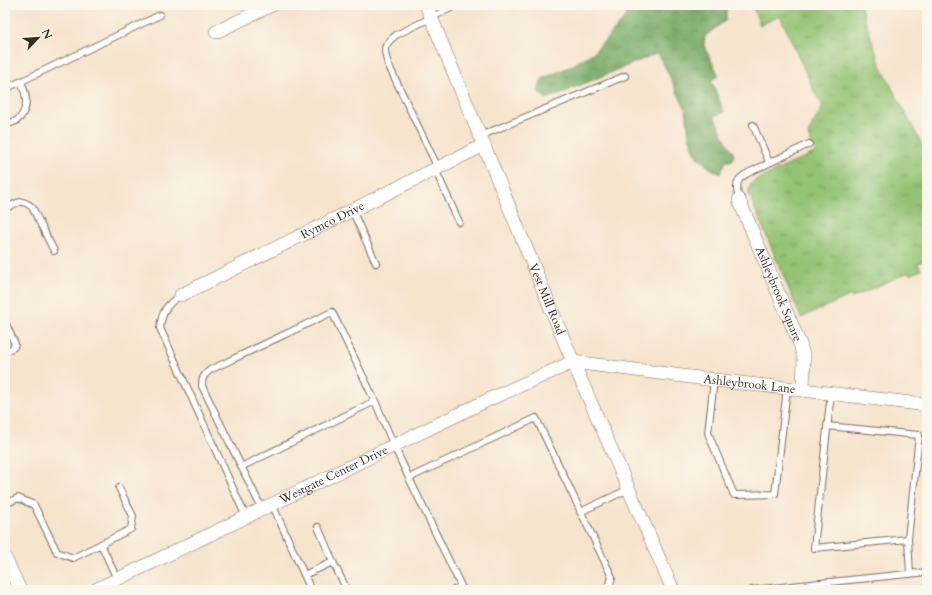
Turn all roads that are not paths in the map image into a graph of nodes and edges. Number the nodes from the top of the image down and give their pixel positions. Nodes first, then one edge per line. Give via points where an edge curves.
1 (272, 5) edge
2 (426, 5) edge
3 (457, 5) edge
4 (160, 14) dead end
5 (432, 18) junction
6 (216, 32) dead end
7 (624, 76) dead end
8 (21, 81) junction
9 (5, 89) edge
10 (5, 123) edge
11 (753, 125) dead end
12 (482, 141) junction
13 (809, 144) dead end
14 (769, 162) junction
15 (437, 169) junction
16 (739, 200) joint
17 (5, 209) edge
18 (352, 210) junction
19 (459, 222) dead end
20 (54, 251) dead end
21 (376, 263) dead end
22 (181, 295) joint
23 (5, 322) edge
24 (5, 352) edge
25 (573, 362) junction
26 (714, 380) junction
27 (787, 388) junction
28 (803, 390) junction
29 (831, 393) junction
30 (375, 401) junction
31 (927, 405) edge
32 (827, 426) junction
33 (394, 446) junction
34 (241, 467) junction
35 (409, 478) junction
36 (119, 488) dead end
37 (629, 489) junction
38 (5, 504) edge
39 (267, 507) junction
40 (580, 512) junction
41 (246, 517) junction
42 (318, 527) dead end
43 (908, 539) junction
44 (101, 544) junction
45 (5, 558) edge
46 (333, 562) junction
47 (927, 572) edge
48 (910, 574) junction
49 (304, 575) junction
50 (117, 579) junction
51 (462, 588) edge
52 (20, 590) edge
53 (94, 590) edge
54 (311, 590) edge
55 (347, 590) edge
56 (454, 590) edge
57 (608, 590) edge
58 (673, 590) edge
59 (752, 590) edge

1 - 6 street
2 - 5 street, Vest Mill Road
3 - 5 lane
4 - 8 lane
5 - 12 street, Vest Mill Road
5 - 15 lane via 396,35 388,42 384,52
7 - 12 lane
8 - 9 lane
8 - 10 lane via 26,100 23,114 13,123
11 - 14 lane
12 - 15 street, Rymco Drive
12 - 25 street, Vest Mill Road
13 - 14 lane
14 - 16 lane via 739,180
15 - 18 street, Rymco Drive
15 - 19 lane
16 - 28 street, Ashleybrook Square via 800,344 804,359
17 - 20 lane via 18,202 27,203 32,207
18 - 21 lane
18 - 22 street, Rymco Drive
22 - 41 lane via 171,301 165,309 160,328
23 - 24 lane via 15,344
25 - 26 street, Ashleybrook Lane
25 - 33 street, Westgate Center Drive
25 - 37 street, Vest Mill Road
26 - 27 street, Ashleybrook Lane
26 - 27 lane via 708,433 734,495 775,494
27 - 28 street, Ashleybrook Lane
28 - 29 street, Ashleybrook Lane
29 - 31 street, Ashleybrook Lane
29 - 32 lane
30 - 33 lane
30 - 34 lane
30 - 34 lane via 332,312 210,370 204,375 202,386
32 - 43 lane via 919,435
32 - 43 lane via 814,548
33 - 35 lane
33 - 39 street, Westgate Center Drive
34 - 39 lane
35 - 40 lane via 536,418
35 - 51 lane
36 - 44 lane via 133,516 131,529
37 - 40 lane
37 - 58 street, Vest Mill Road
38 - 44 lane via 18,498 34,504 57,552 73,558
39 - 41 street, Westgate Center Drive
39 - 49 lane
40 - 57 lane via 612,577
41 - 50 street, Westgate Center Drive
42 - 46 lane
43 - 48 lane
44 - 50 lane
45 - 52 street
46 - 49 lane
46 - 55 lane
47 - 48 lane
48 - 59 lane
49 - 54 lane
50 - 53 street, Westgate Center Drive
51 - 56 lane

